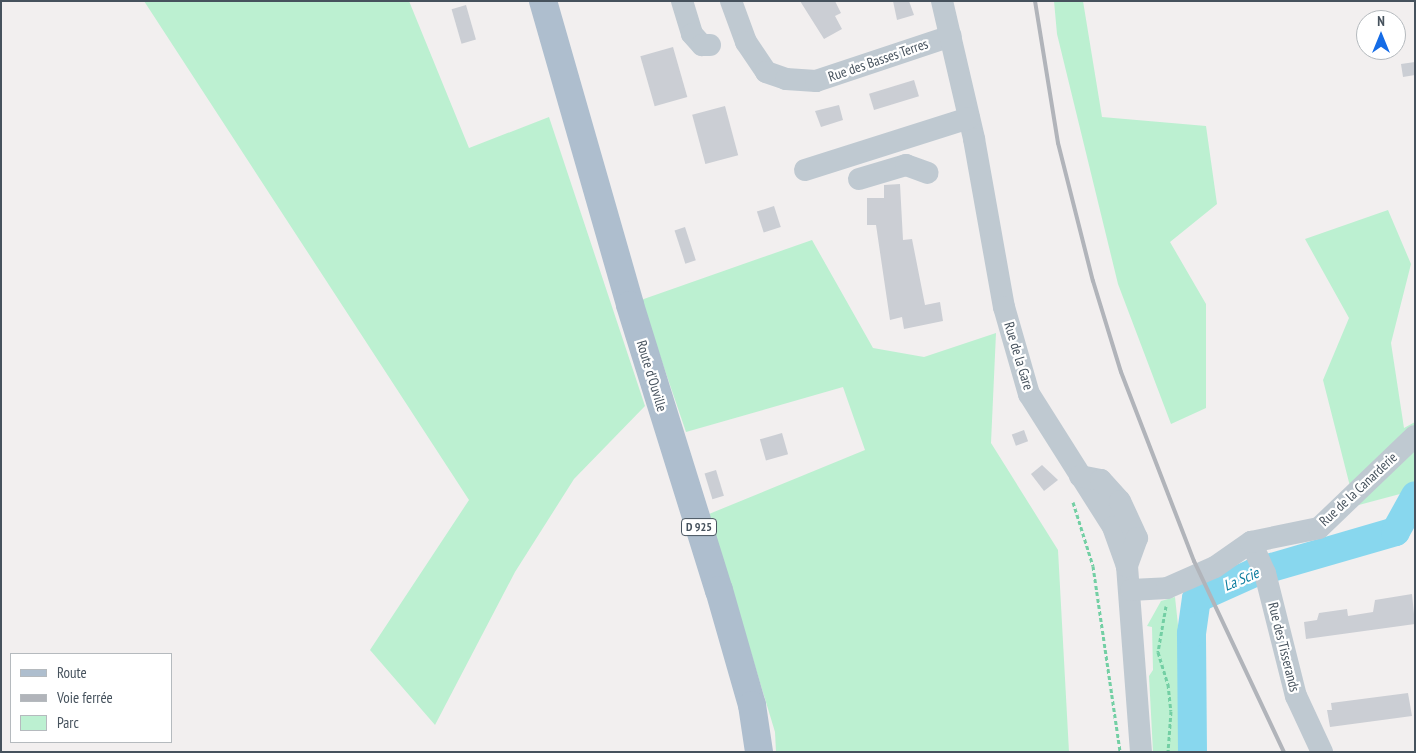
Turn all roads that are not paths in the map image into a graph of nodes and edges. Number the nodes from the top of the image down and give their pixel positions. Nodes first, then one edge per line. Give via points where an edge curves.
1 (543, 1) edge
2 (682, 1) edge
3 (731, 1) edge
4 (942, 1) edge
5 (951, 36) junction
6 (710, 45) dead end
7 (969, 118) junction
8 (805, 170) dead end
9 (928, 173) dead end
10 (859, 179) dead end
11 (1415, 436) edge
12 (1253, 546) junction
13 (1131, 590) junction
14 (759, 752) edge
15 (1141, 752) edge
16 (1322, 752) edge

1 - 14 main road, Route d'Ouville / D 925 via 630,304 722,599 752,705
2 - 6 street via 692,34 702,45
3 - 5 street, Rue des Basses Terres via 746,42 766,72 786,79 816,81
4 - 5 street, Rue de la Gare
5 - 7 street, Rue de la Gare
7 - 8 street
7 - 13 street, Rue de la Gare via 1004,307 1029,394 1113,527 1127,566
9 - 10 street via 906,165
11 - 12 street, Rue de la Canarderie via 1319,528
12 - 13 street, Rue de la Canarderie via 1167,588
12 - 16 street, Rue des Tisserands via 1265,573 1296,696
13 - 15 street, Rue de la Gare

